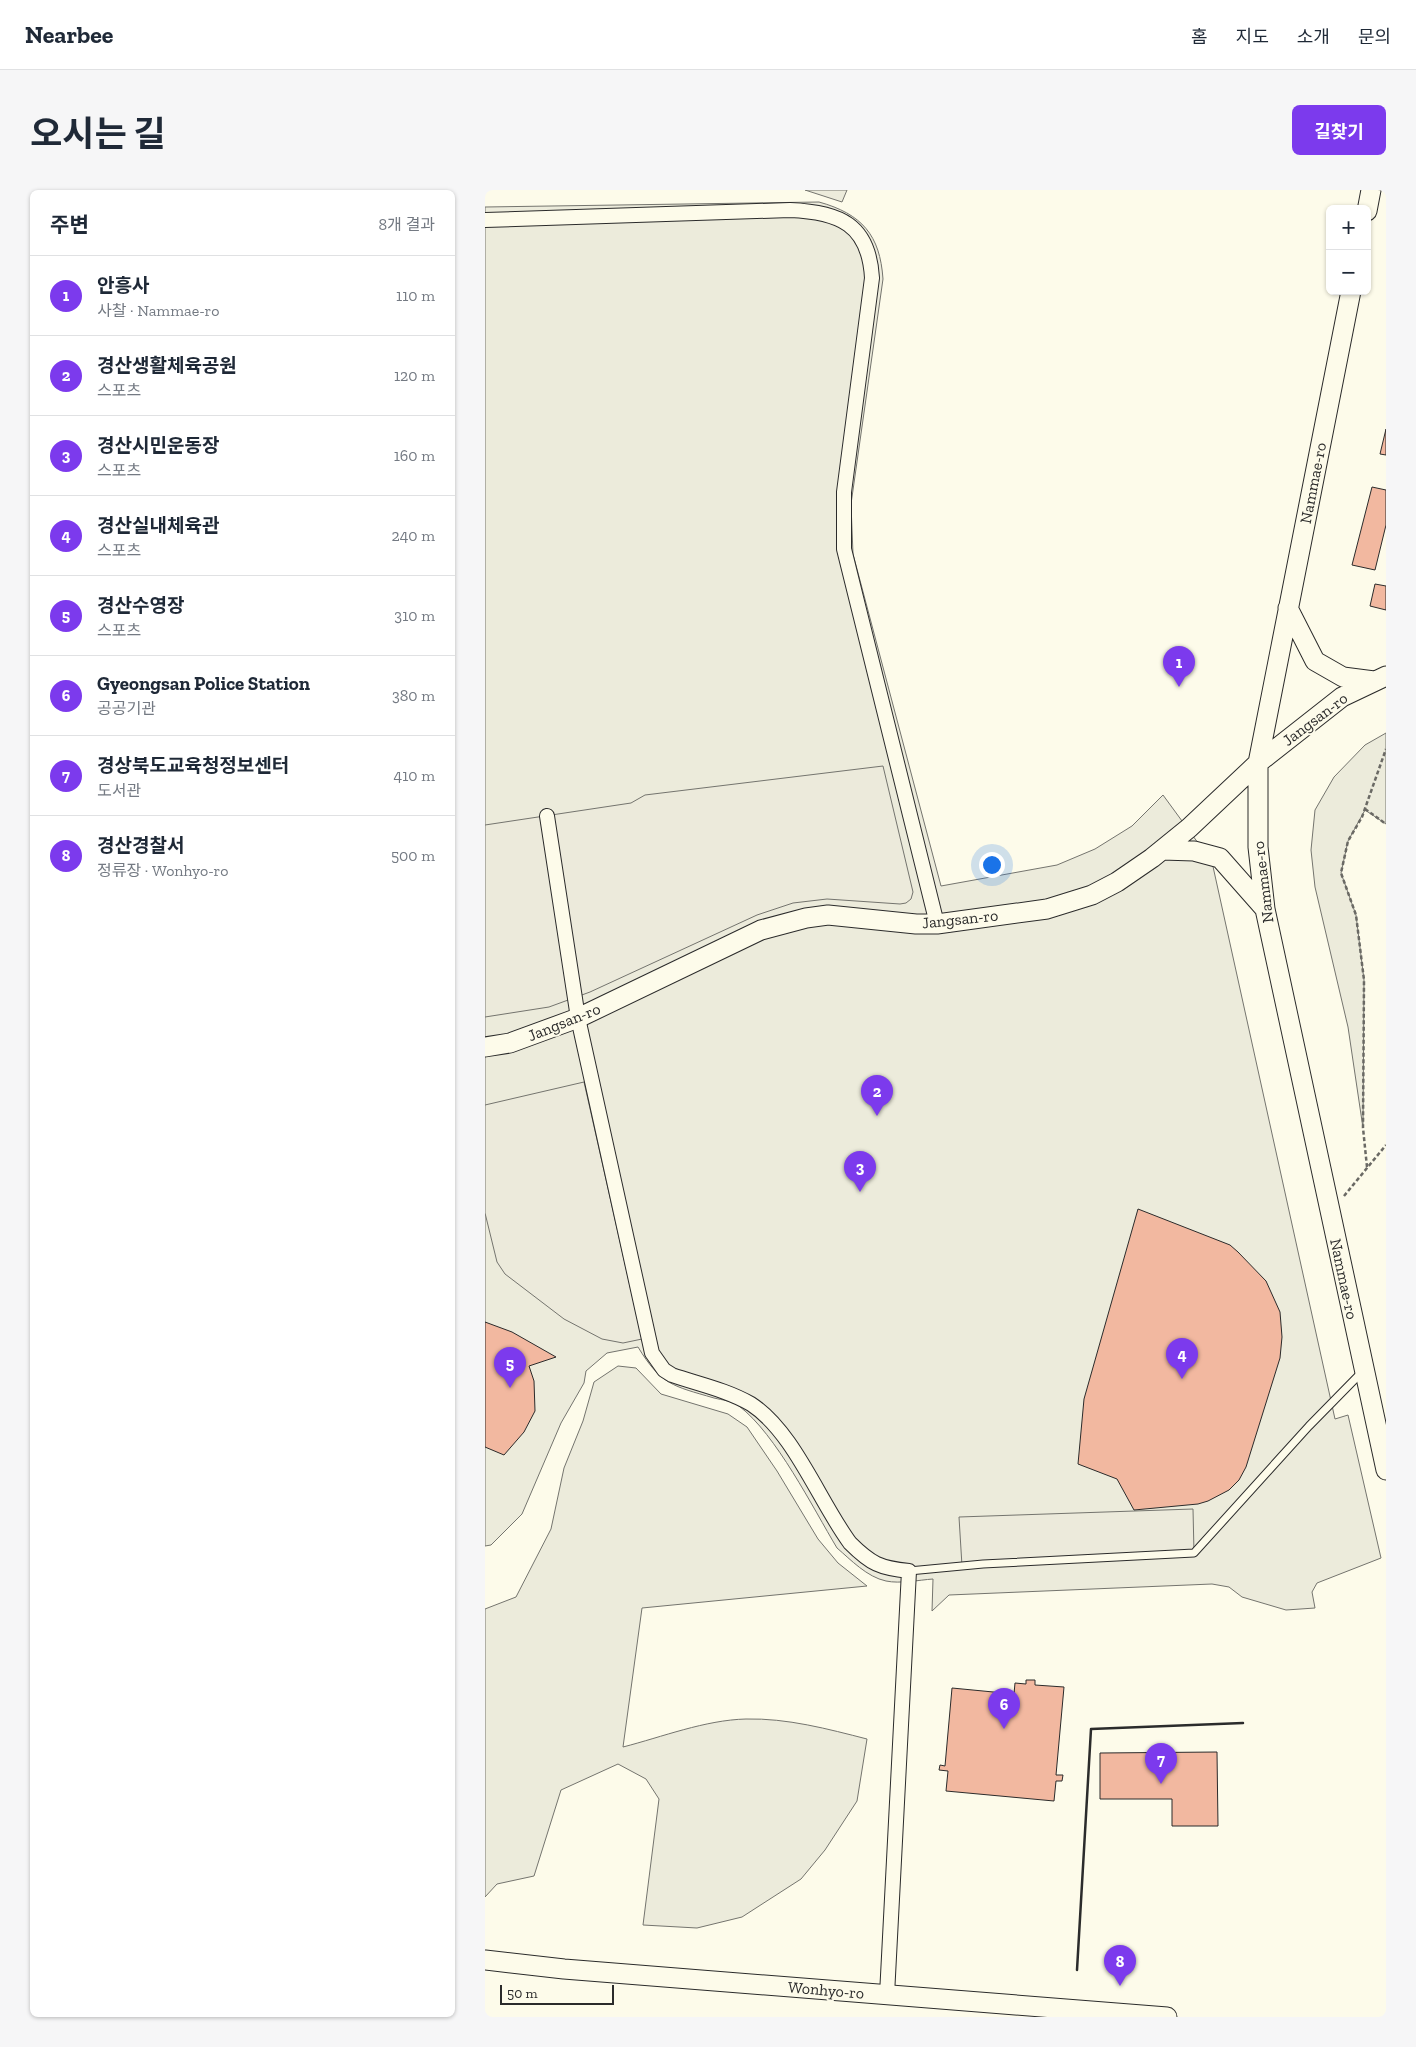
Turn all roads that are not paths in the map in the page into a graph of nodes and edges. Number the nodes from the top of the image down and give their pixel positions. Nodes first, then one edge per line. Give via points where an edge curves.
1 (1371, 190) edge
2 (1368, 205) edge
3 (485, 220) edge
4 (1350, 295) edge
5 (1288, 608) junction
6 (1380, 679) edge
7 (1257, 763) junction
8 (547, 816) dead end
9 (1162, 850) junction
10 (1265, 909) junction
11 (937, 924) junction
12 (578, 1018) junction
13 (485, 1047) edge
14 (1363, 1371) junction
15 (1386, 1470) edge
16 (909, 1571) junction
17 (485, 1960) edge
18 (887, 1995) junction
19 (1167, 2017) edge

1 - 2 street
3 - 11 street via 817,211 851,225 860,236 867,250 872,278 842,512 845,549
4 - 5 street, Nammae-ro
5 - 6 street via 1315,660 1343,677
5 - 7 street, Nammae-ro
6 - 7 street, Jangsan-ro via 1342,697
7 - 9 street, Jangsan-ro
7 - 10 street, Nammae-ro via 1258,847
8 - 12 street
9 - 10 street via 1194,851 1220,858
9 - 11 street, Jangsan-ro via 1117,882 1067,905
10 - 14 street, Nammae-ro
11 - 12 street, Jangsan-ro via 828,915 783,923 761,930
12 - 13 street, Jangsan-ro via 510,1043
12 - 16 street via 652,1353 664,1370 672,1375 734,1396 761,1412 781,1432 850,1543 883,1569
14 - 15 street, Nammae-ro
14 - 16 lane via 1194,1553
16 - 18 street
17 - 18 street, Wonhyo-ro
18 - 19 street, Wonhyo-ro

